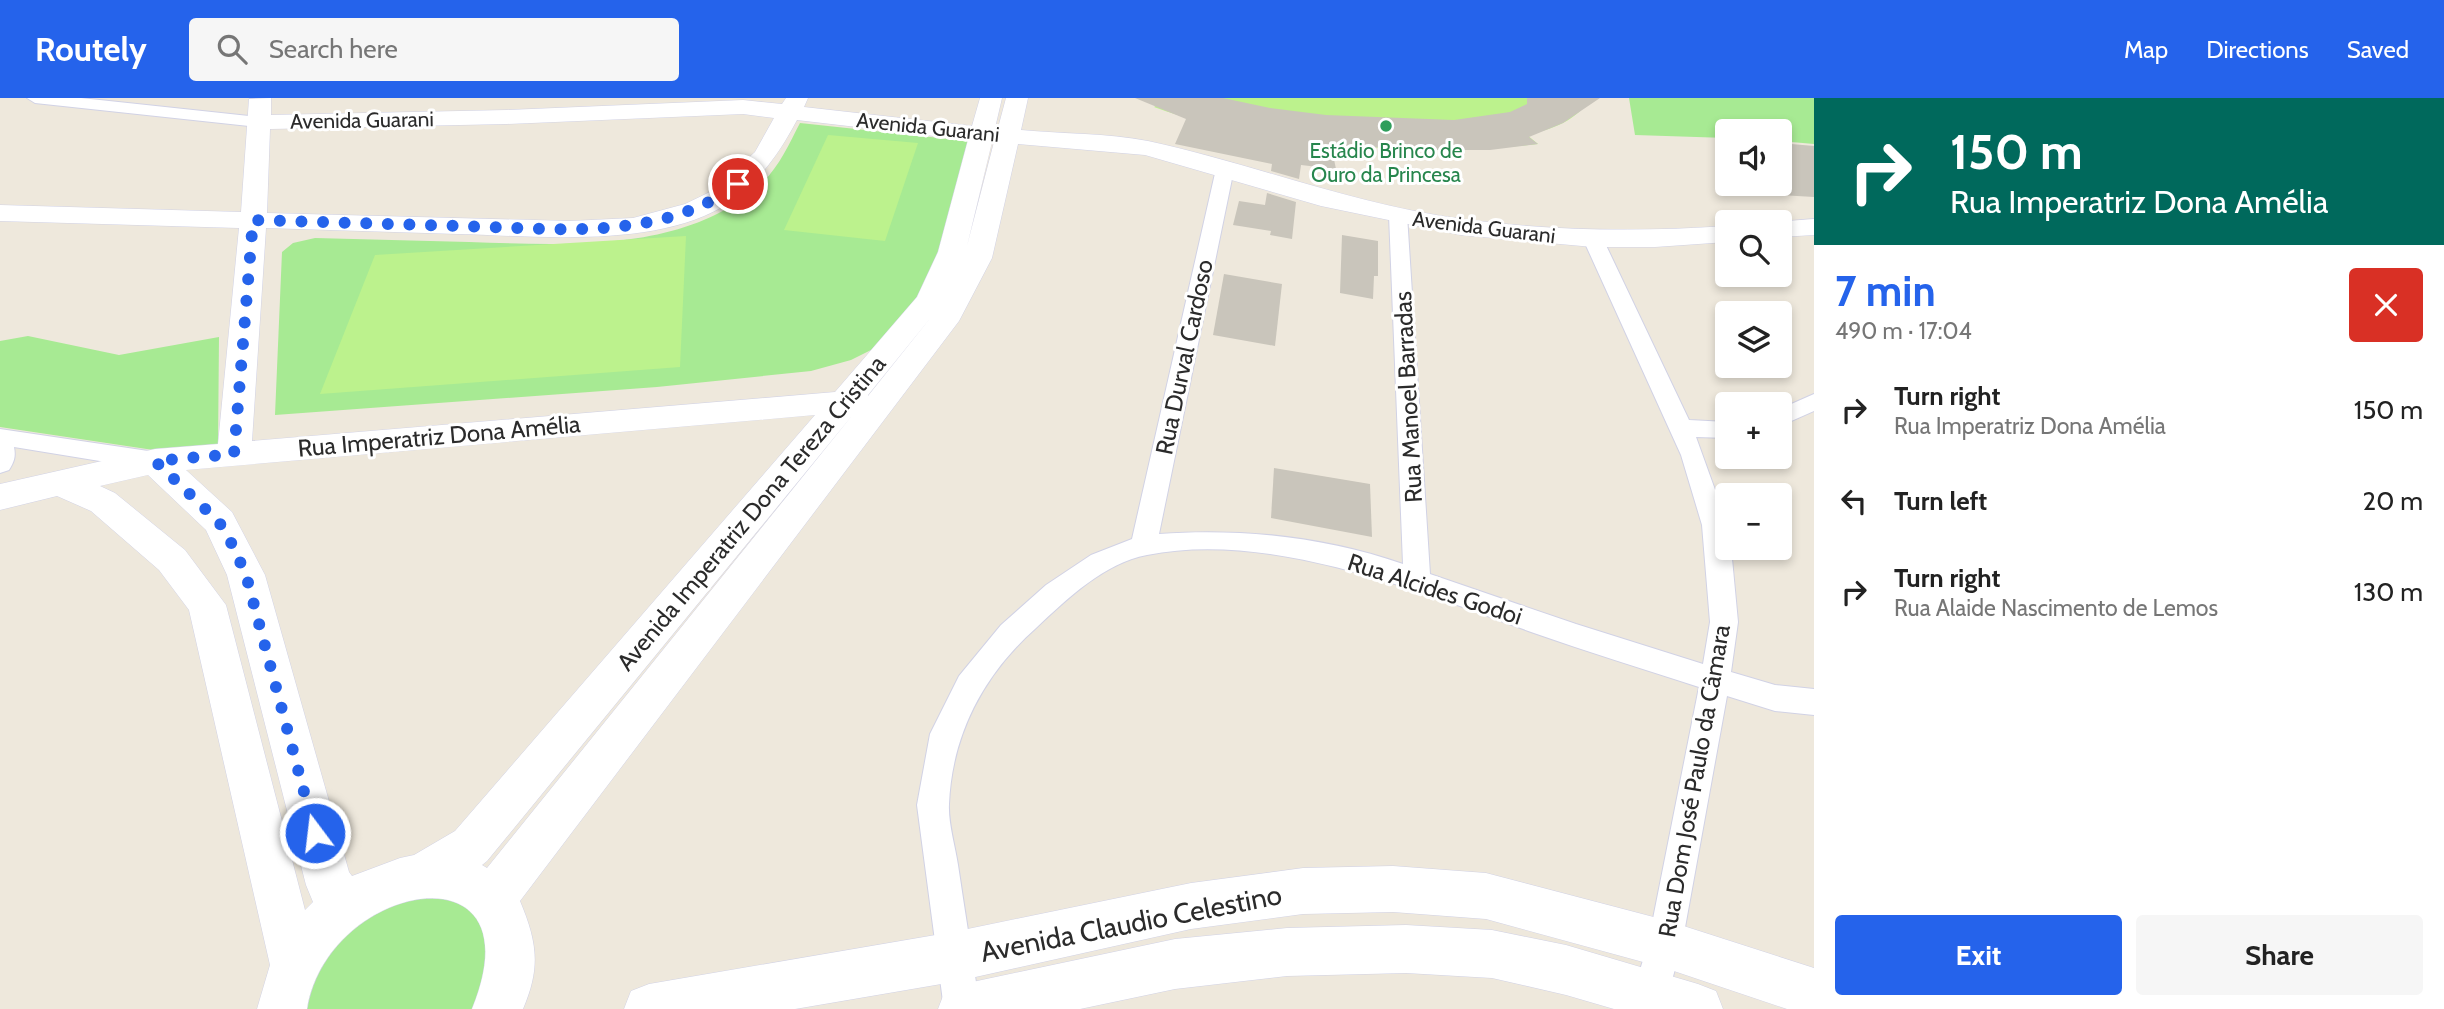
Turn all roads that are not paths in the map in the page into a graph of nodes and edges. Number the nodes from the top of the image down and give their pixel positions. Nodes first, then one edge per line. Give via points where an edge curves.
1 (35, 98) edge
2 (991, 98) edge
3 (1017, 98) edge
4 (793, 104) edge
5 (259, 110) edge
6 (981, 134) junction
7 (1009, 136) junction
8 (1225, 169) junction
9 (0, 213) edge
10 (1398, 215) junction
11 (253, 220) junction
12 (1814, 227) edge
13 (1792, 228) edge
14 (1715, 234) edge
15 (1593, 239) junction
16 (862, 401) junction
17 (1814, 402) edge
18 (1792, 412) edge
19 (1680, 428) junction
20 (1715, 429) edge
21 (0, 438) edge
22 (234, 454) junction
23 (155, 461) junction
24 (0, 464) edge
25 (60, 484) junction
26 (0, 497) edge
27 (1144, 545) junction
28 (1417, 579) junction
29 (1715, 680) junction
30 (1814, 702) edge
31 (424, 874) junction
32 (492, 899) junction
33 (351, 902) junction
34 (1665, 944) junction
35 (953, 957) junction
36 (288, 987) edge
37 (1814, 993) edge
38 (1649, 1001) edge
39 (508, 1008) edge
40 (649, 1009) edge
41 (962, 1009) edge
42 (1698, 1009) edge

1 - 5 street, Avenida Guarani
2 - 6 street, Avenida Imperatriz Dona Tereza Cristina
3 - 7 street, Avenida Imperatriz Dona Tereza Cristina
4 - 5 street, Avenida Guarani via 507,117
4 - 6 street, Avenida Guarani
4 - 11 street via 765,156 738,184 694,210 654,222 570,229
5 - 11 street
6 - 7 street, Avenida Guarani
6 - 16 street, Avenida Imperatriz Dona Tereza Cristina via 950,259 930,300
7 - 8 street, Avenida Guarani via 1145,148
7 - 16 street, Avenida Imperatriz Dona Tereza Cristina via 969,279 944,321
8 - 10 street, Avenida Guarani
8 - 27 street, Rua Durval Cardoso
9 - 11 street
10 - 15 street, Avenida Guarani via 1461,227
10 - 28 street, Rua Manoel Barradas
11 - 22 street
12 - 13 street
14 - 15 street, Avenida Guarani
15 - 19 street, Rua Dom José Paulo da Câmara
16 - 22 street, Rua Imperatriz Dona Amélia
16 - 31 street, Avenida Imperatriz Dona Tereza Cristina via 471,846
16 - 32 street, Avenida Imperatriz Dona Tereza Cristina
17 - 18 street
19 - 20 street
19 - 29 street, Rua Dom José Paulo da Câmara via 1715,525 1724,622
21 - 23 street, Rua Imperatriz Dona Amélia
21 - 24 street via 4,456
22 - 23 street, Rua Imperatriz Dona Amélia
23 - 25 street
23 - 33 street via 219,522 246,575 329,885
25 - 26 street
25 - 36 street via 103,502 172,560 207,605
27 - 28 street, Rua Alcides Godoi via 1208,540 1284,547
27 - 35 street, Rua Alcides Godoi via 1100,562 1011,633 969,685 945,734 933,805
28 - 29 street, Rua Alcides Godoi
29 - 30 street, Rua Alcides Godoi via 1775,698
29 - 34 street, Rua Dom José Paulo da Câmara
31 - 32 street via 474,884
31 - 33 street via 387,883
32 - 39 street via 506,923 512,953
33 - 36 street via 320,930
34 - 35 street, Avenida Claudio Celestino via 1486,897 1393,889 1303,891 1191,906
34 - 37 street, Avenida Claudio Celestino
34 - 38 street, Rua Dom José Paulo da Câmara
35 - 40 street, Avenida Claudio Celestino
35 - 41 street, Rua Alcides Godoi
38 - 41 street, Avenida Claudio Celestino via 1566,970 1492,954 1406,949 1287,953 1175,964
38 - 42 street, Avenida Claudio Celestino

